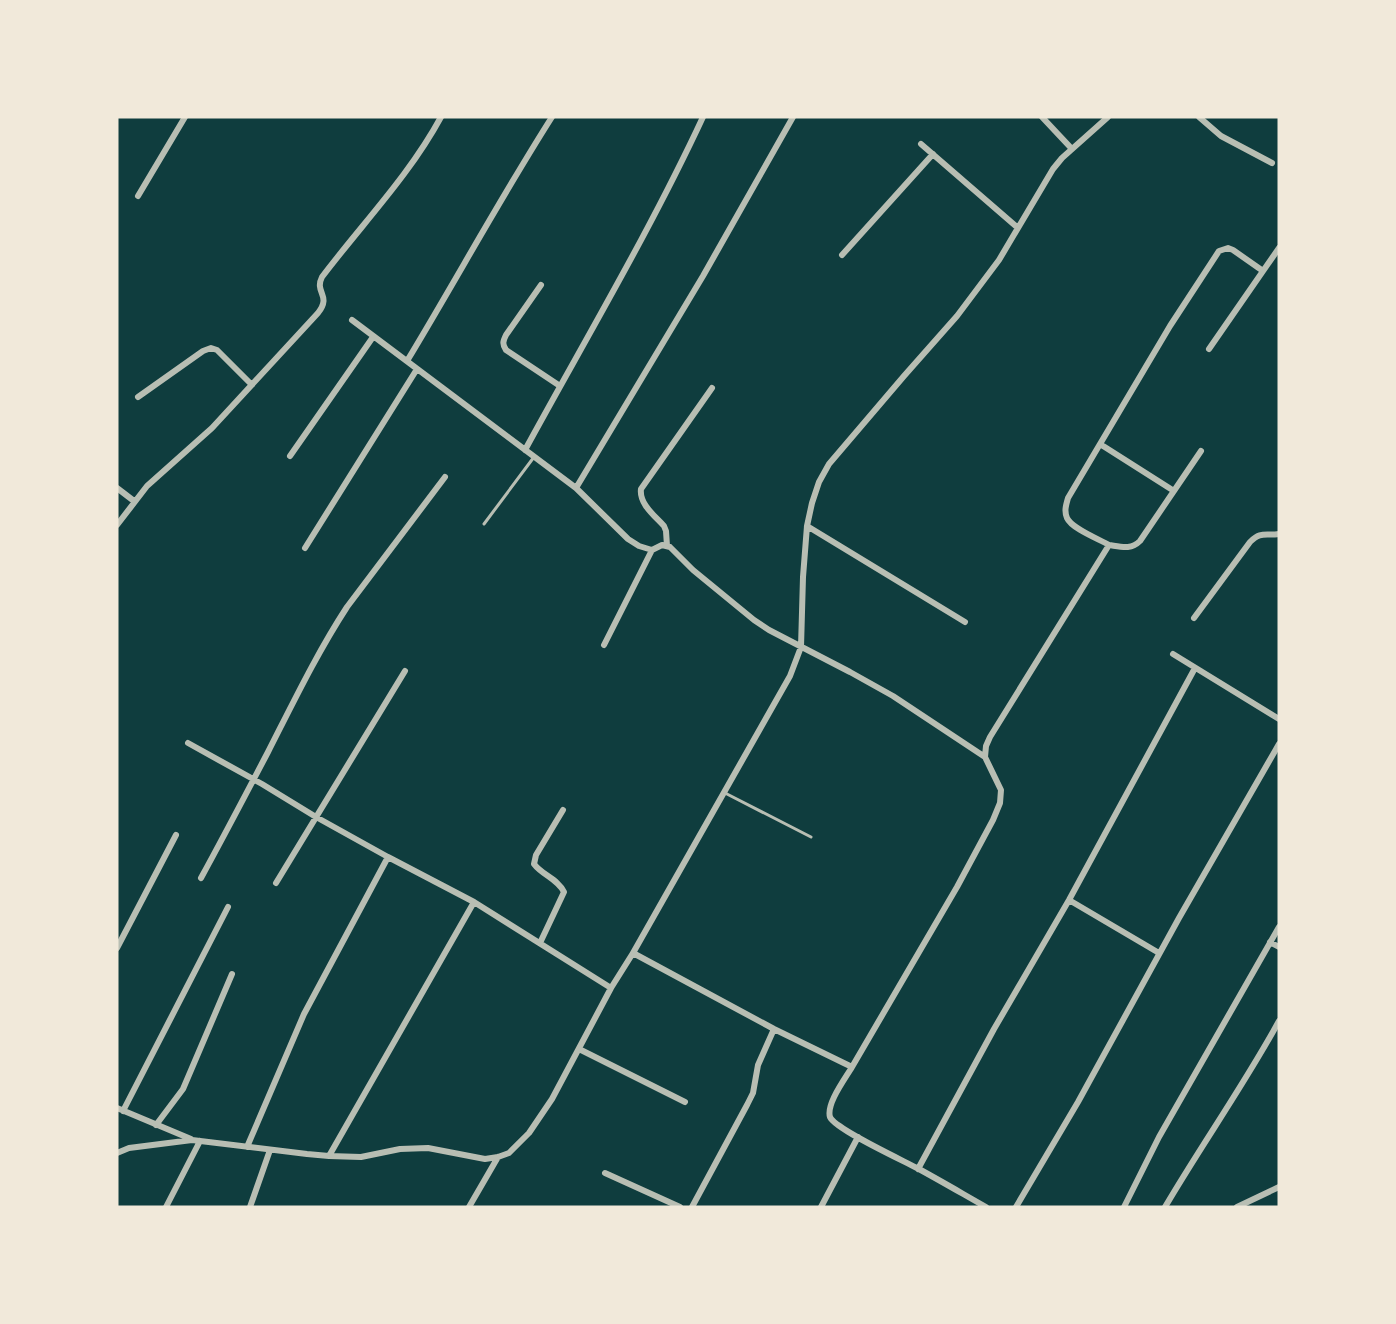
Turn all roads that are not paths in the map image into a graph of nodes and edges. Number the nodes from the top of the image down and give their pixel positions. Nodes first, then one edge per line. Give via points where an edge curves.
1 (185, 117) edge
2 (441, 117) edge
3 (552, 117) edge
4 (703, 117) edge
5 (794, 117) edge
6 (1042, 117) edge
7 (1108, 117) edge
8 (1199, 117) edge
9 (921, 144) dead end
10 (1072, 148) junction
11 (933, 154) junction
12 (1272, 164) dead end
13 (138, 196) dead end
14 (1018, 228) junction
15 (1279, 248) edge
16 (842, 255) dead end
17 (1263, 272) junction
18 (541, 285) dead end
19 (352, 320) dead end
20 (374, 337) junction
21 (1209, 349) dead end
22 (406, 362) junction
23 (417, 369) junction
24 (252, 385) junction
25 (560, 386) junction
26 (712, 388) dead end
27 (138, 397) dead end
28 (1100, 444) junction
29 (525, 450) junction
30 (1201, 451) dead end
31 (290, 456) dead end
32 (534, 457) junction
33 (445, 477) dead end
34 (117, 488) edge
35 (576, 488) junction
36 (1174, 491) junction
37 (134, 501) junction
38 (484, 524) dead end
39 (117, 525) edge
40 (807, 526) junction
41 (1279, 534) edge
42 (1109, 545) junction
43 (667, 546) junction
44 (305, 548) dead end
45 (652, 550) junction
46 (1194, 618) dead end
47 (964, 622) dead end
48 (604, 645) dead end
49 (801, 647) junction
50 (1173, 654) dead end
51 (1195, 668) junction
52 (405, 671) dead end
53 (1279, 719) edge
54 (188, 743) dead end
55 (1279, 744) edge
56 (985, 757) junction
57 (254, 780) junction
58 (724, 793) junction
59 (563, 810) dead end
60 (316, 817) junction
61 (176, 835) dead end
62 (811, 837) dead end
63 (388, 857) junction
64 (201, 878) dead end
65 (276, 883) dead end
66 (1069, 900) junction
67 (474, 902) junction
68 (228, 907) dead end
69 (1279, 927) edge
70 (1270, 942) junction
71 (540, 944) junction
72 (1279, 947) edge
73 (117, 948) edge
74 (633, 953) junction
75 (1159, 953) junction
76 (232, 974) dead end
77 (611, 988) junction
78 (1279, 1021) edge
79 (774, 1029) junction
80 (579, 1049) junction
81 (852, 1067) junction
82 (685, 1102) dead end
83 (120, 1109) edge
84 (156, 1125) junction
85 (858, 1137) junction
86 (192, 1140) junction
87 (200, 1141) junction
88 (247, 1147) junction
89 (270, 1150) junction
90 (117, 1153) edge
91 (329, 1156) junction
92 (498, 1157) junction
93 (918, 1169) junction
94 (605, 1173) dead end
95 (1279, 1187) edge
96 (166, 1207) edge
97 (250, 1207) edge
98 (469, 1207) edge
99 (680, 1207) edge
100 (692, 1207) edge
101 (821, 1207) edge
102 (986, 1207) edge
103 (1016, 1207) edge
104 (1124, 1207) edge
105 (1165, 1207) edge
106 (1238, 1207) edge

1 - 13 street
2 - 24 street via 406,172 322,277 324,306
3 - 22 street
4 - 25 street
5 - 35 street
6 - 10 street
7 - 10 street
8 - 12 street via 1221,136
9 - 11 street
10 - 14 street via 1053,169
11 - 14 street
11 - 16 street
14 - 40 street via 957,316 829,464 819,482
15 - 17 street
17 - 21 street
17 - 28 street via 1233,250 1219,251
18 - 25 street via 506,335 503,346
19 - 20 street
20 - 22 street
20 - 31 street
22 - 23 street
23 - 29 street
23 - 44 street
24 - 27 street via 217,350 210,348
24 - 37 street
25 - 29 street
26 - 43 street via 640,489 643,502 664,526
28 - 36 street
28 - 42 street via 1065,510 1072,525
29 - 32 street
30 - 36 street
32 - 35 street
32 - 38 lane
33 - 57 street via 341,616
34 - 37 street
35 - 45 street via 628,539
36 - 42 street via 1135,546
37 - 39 street
40 - 47 street
40 - 49 street
41 - 46 street via 1256,536
42 - 56 street via 990,737
43 - 45 street
43 - 49 street via 754,620
45 - 48 street
49 - 56 street via 893,696
49 - 58 street via 790,676
50 - 51 street
51 - 53 street
51 - 66 street
52 - 60 street
54 - 57 street
55 - 75 street
56 - 81 street via 1001,790 993,820
57 - 60 street
57 - 64 street
58 - 62 lane
58 - 74 street
59 - 71 street via 534,864 564,892
60 - 63 street
60 - 65 street
61 - 73 street
63 - 67 street
63 - 88 street via 304,1014
66 - 75 street
66 - 93 street
67 - 71 street
67 - 91 street
68 - 83 street
69 - 70 street
70 - 72 street
70 - 104 street via 1159,1137
71 - 77 street
74 - 77 street
74 - 79 street
75 - 103 street
76 - 84 street via 186,1081
77 - 80 street
78 - 105 street
79 - 81 street
79 - 100 street via 758,1065 753,1093
80 - 82 street
80 - 92 street via 530,1133 509,1153
81 - 85 street via 830,1104 829,1115 833,1122
83 - 84 street
84 - 86 street
85 - 93 street
85 - 101 street
86 - 87 street
86 - 90 street
87 - 88 street
87 - 96 street
88 - 89 street
89 - 91 street
89 - 97 street
91 - 92 street via 361,1157 428,1148 485,1159
92 - 98 street
93 - 102 street
94 - 99 street
95 - 106 street

